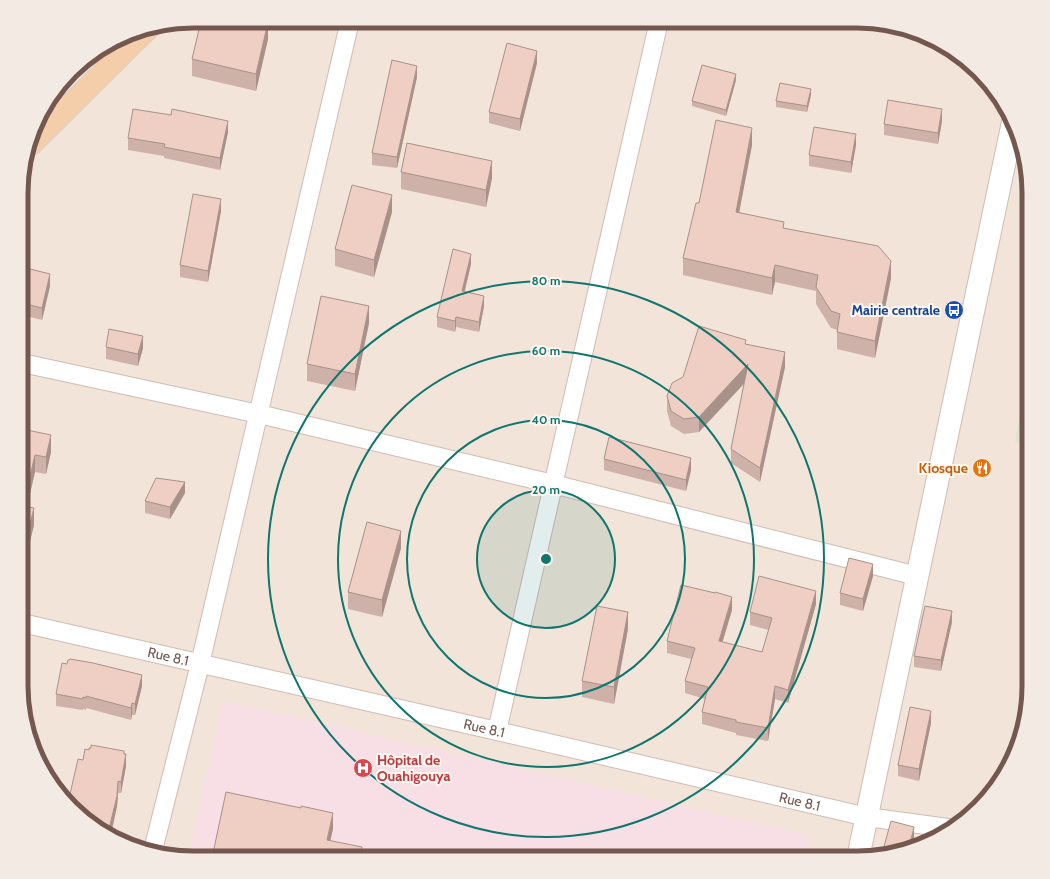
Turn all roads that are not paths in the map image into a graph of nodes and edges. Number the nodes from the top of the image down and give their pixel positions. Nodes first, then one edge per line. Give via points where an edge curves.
1 (348, 28) edge
2 (657, 28) edge
3 (138, 38) edge
4 (1011, 134) edge
5 (38, 137) edge
6 (28, 364) edge
7 (259, 414) junction
8 (553, 484) junction
9 (918, 576) junction
10 (28, 624) edge
11 (200, 664) junction
12 (497, 731) junction
13 (867, 817) junction
14 (943, 827) edge
15 (154, 846) edge
16 (860, 851) edge

1 - 7 street
2 - 8 street
3 - 5 main road
4 - 9 main road
6 - 7 street
7 - 8 street
7 - 11 street
8 - 9 street
8 - 12 street
9 - 13 main road
10 - 11 street, Rue 8.1
11 - 12 street, Rue 8.1
11 - 15 street
12 - 13 street, Rue 8.1
13 - 14 street, Rue 8.1
13 - 16 main road

